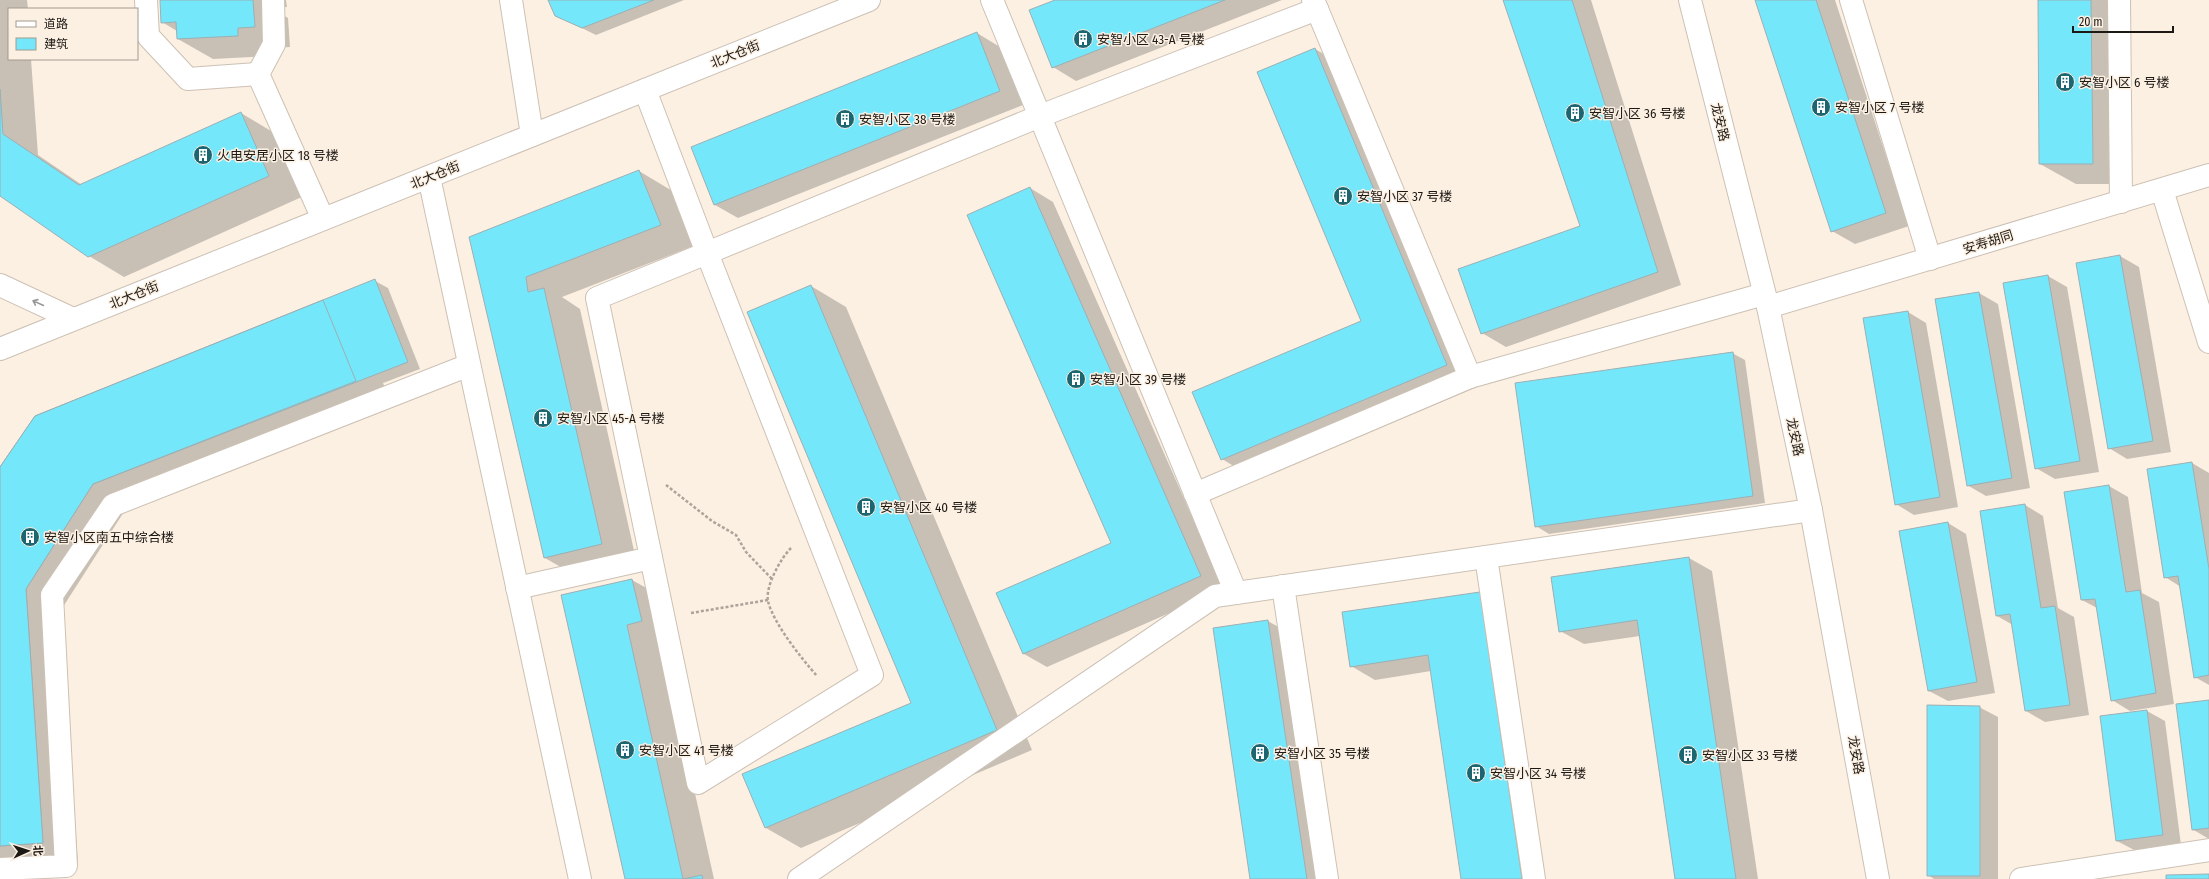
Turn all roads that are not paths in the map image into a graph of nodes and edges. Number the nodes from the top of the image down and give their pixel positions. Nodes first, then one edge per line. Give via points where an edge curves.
1 (146, 0) edge
2 (273, 0) edge
3 (511, 0) edge
4 (869, 0) edge
5 (992, 0) edge
6 (1690, 0) edge
7 (1851, 0) edge
8 (2119, 0) edge
9 (1315, 4) edge
10 (258, 74) junction
11 (645, 90) junction
12 (1040, 116) junction
13 (532, 136) junction
14 (2209, 175) edge
15 (429, 177) junction
16 (2162, 190) junction
17 (2121, 202) junction
18 (323, 219) junction
19 (707, 253) junction
20 (1930, 259) junction
21 (0, 285) edge
22 (1766, 301) junction
23 (73, 319) junction
24 (2209, 342) edge
25 (0, 349) edge
26 (469, 364) junction
27 (1470, 377) junction
28 (1195, 494) junction
29 (1811, 510) junction
30 (1486, 557) junction
31 (651, 558) junction
32 (1283, 586) junction
33 (517, 588) junction
34 (1236, 593) junction
35 (2209, 850) edge
36 (0, 869) edge
37 (580, 879) edge
38 (799, 879) edge
39 (1327, 879) edge
40 (1534, 879) edge
41 (1878, 879) edge
42 (2021, 879) edge

1 - 10 street via 148,36 188,79
2 - 10 street via 274,44
3 - 13 street
4 - 11 street, 北大仓街
5 - 12 street
6 - 22 street, 龙安路
7 - 20 street
8 - 17 street
9 - 12 street
9 - 27 street
10 - 18 street
11 - 13 street, 北大仓街
11 - 19 street
12 - 19 street
12 - 28 street
13 - 15 street, 北大仓街
14 - 16 street, 安寿胡同
15 - 18 street, 北大仓街
15 - 26 street
16 - 17 street, 安寿胡同
16 - 24 street
17 - 20 street, 安寿胡同
18 - 23 street, 北大仓街
19 - 31 street via 597,298
19 - 31 street via 872,675 698,783
20 - 22 street, 安寿胡同
23 -> 21 street
22 - 27 street, 安寿胡同
22 - 29 street, 龙安路
23 - 25 street, 北大仓街
26 - 33 street
26 - 36 street via 113,505 52,595 66,866
27 - 28 street, 安寿胡同
28 - 34 street
29 - 30 street
29 - 41 street, 龙安路
30 - 32 street
30 - 40 street
31 - 33 street
32 - 34 street
32 - 39 street
33 - 37 street
34 - 38 street via 1215,596
35 - 42 street

